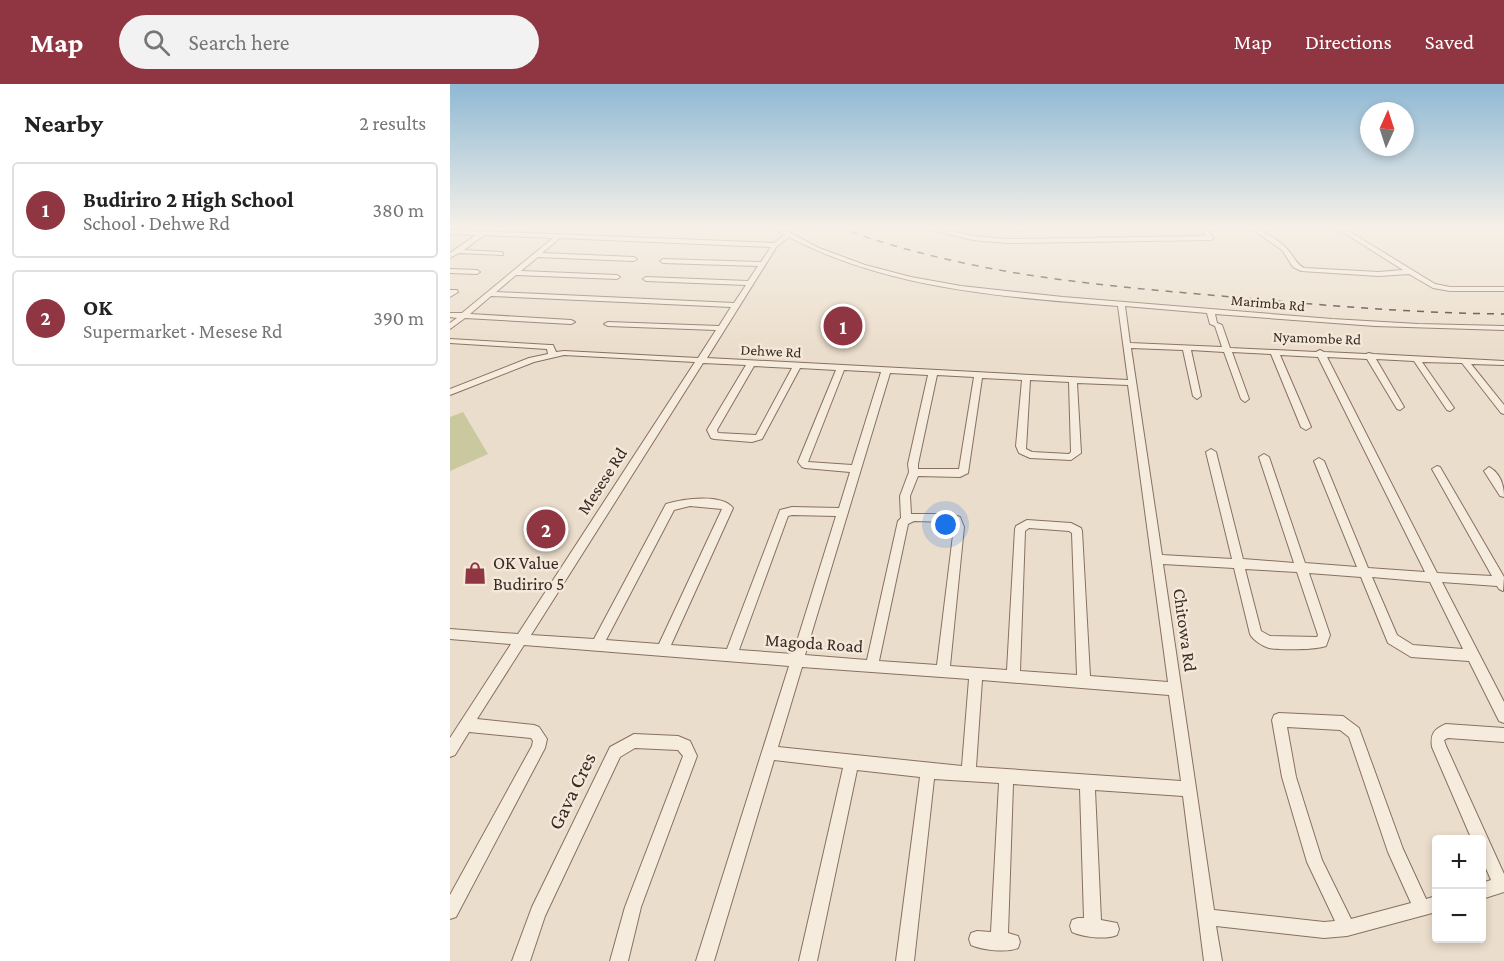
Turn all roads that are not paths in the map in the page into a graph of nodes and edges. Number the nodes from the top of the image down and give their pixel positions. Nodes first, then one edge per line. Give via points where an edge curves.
1 (520, 268) edge
2 (761, 268) edge
3 (873, 268) edge
4 (1299, 268) edge
5 (1402, 268) edge
6 (450, 271) edge
7 (477, 272) dead end
8 (1408, 272) junction
9 (514, 273) junction
10 (617, 277) dead end
11 (646, 279) dead end
12 (751, 283) junction
13 (1504, 289) edge
14 (490, 294) junction
15 (1121, 303) junction
16 (737, 305) junction
17 (1210, 311) junction
18 (450, 315) edge
19 (463, 315) junction
20 (571, 322) dead end
21 (608, 324) dead end
22 (450, 327) edge
23 (722, 328) junction
24 (1504, 328) edge
25 (450, 341) edge
26 (1128, 345) junction
27 (1187, 348) junction
28 (1229, 350) junction
29 (1274, 351) junction
30 (1320, 352) junction
31 (552, 354) junction
32 (1369, 355) junction
33 (1416, 358) junction
34 (701, 361) junction
35 (1464, 361) junction
36 (1504, 363) edge
37 (751, 364) junction
38 (797, 366) junction
39 (841, 368) junction
40 (886, 371) junction
41 (933, 373) junction
42 (978, 375) junction
43 (1026, 378) junction
44 (1072, 380) junction
45 (1133, 383) junction
46 (450, 393) edge
47 (1197, 396) dead end
48 (1245, 399) dead end
49 (1400, 407) dead end
50 (1450, 408) dead end
51 (1504, 411) edge
52 (1306, 427) dead end
53 (1211, 452) dead end
54 (1264, 457) dead end
55 (1319, 461) dead end
56 (1437, 469) dead end
57 (857, 470) junction
58 (1489, 471) dead end
59 (914, 472) junction
60 (1504, 493) edge
61 (843, 513) junction
62 (906, 519) junction
63 (1158, 560) junction
64 (1237, 563) junction
65 (1301, 566) junction
66 (1366, 574) junction
67 (1433, 578) junction
68 (1503, 584) edge
69 (450, 634) edge
70 (522, 638) junction
71 (597, 645) junction
72 (663, 650) junction
73 (731, 655) junction
74 (1472, 655) junction
75 (799, 661) junction
76 (872, 665) junction
77 (943, 670) junction
78 (976, 673) junction
79 (1013, 676) junction
80 (1084, 681) junction
81 (1175, 689) junction
82 (1504, 716) edge
83 (467, 725) junction
84 (1504, 735) edge
85 (450, 750) edge
86 (769, 753) junction
87 (852, 762) junction
88 (928, 771) junction
89 (969, 773) junction
90 (1006, 776) junction
91 (1087, 781) junction
92 (1189, 789) junction
93 (1478, 835) edge
94 (1486, 851) edge
95 (1502, 885) edge
96 (1486, 890) edge
97 (1429, 906) edge
98 (450, 910) edge
99 (1207, 917) junction
100 (1347, 928) junction
101 (1111, 930) dead end
102 (977, 939) dead end
103 (521, 961) edge
104 (619, 961) edge
105 (705, 961) edge
106 (808, 961) edge
107 (905, 961) edge
108 (1213, 961) edge

1 - 9 street
2 - 12 street, Mesese Rd
3 - 15 street, Marimba Rd via 922,281
4 - 8 street via 1379,274
5 - 8 street
6 - 7 street
8 - 13 street via 1440,288
9 - 10 street
9 - 14 street
11 - 12 street
12 - 16 street, Mesese Rd
14 - 16 street
14 - 19 street
15 - 17 street, Marimba Rd
15 - 26 street, Chitowa Rd
16 - 23 street, Mesese Rd
17 - 24 street, Marimba Rd via 1368,324
17 - 28 street
18 - 19 street
19 - 20 street
19 - 22 street
21 - 23 street
23 - 34 street, Mesese Rd
25 - 31 street via 550,347
26 - 27 street, Nyamombe Rd
26 - 45 street, Chitowa Rd
27 - 28 street, Nyamombe Rd
27 - 47 street
28 - 29 street, Nyamombe Rd
28 - 48 street
29 - 30 street, Nyamombe Rd
29 - 52 street
30 - 32 street, Nyamombe Rd
30 - 67 street
31 - 34 street, Dehwe Rd
31 - 46 street, Dehwe Rd
32 - 33 street, Nyamombe Rd
32 - 49 street
33 - 35 street, Nyamombe Rd
33 - 50 street
34 - 37 street, Dehwe Rd
34 - 70 street, Mesese Rd
35 - 36 street, Nyamombe Rd
35 - 51 street
37 - 38 street, Dehwe Rd
37 - 38 street via 712,430 714,436 752,439 761,435
38 - 39 street, Dehwe Rd
39 - 40 street, Dehwe Rd
39 - 57 street via 803,462
40 - 41 street, Dehwe Rd
40 - 57 street
41 - 42 street, Dehwe Rd
41 - 59 street via 912,465
42 - 43 street, Dehwe Rd
42 - 59 street via 966,470
43 - 44 street, Dehwe Rd
43 - 44 street via 1022,451 1071,457 1076,453
44 - 45 street, Dehwe Rd
45 - 63 street, Chitowa Rd
53 - 64 street
54 - 65 street
55 - 66 street
56 - 68 street
57 - 61 street
58 - 60 street
59 - 62 street via 905,496
61 - 73 street via 784,513
61 - 75 street
62 - 76 street
62 - 77 street via 951,518 958,523
63 - 64 street
63 - 81 street, Chitowa Rd
64 - 65 street
64 - 65 street via 1258,637 1268,642 1322,642 1324,634
65 - 66 street
66 - 67 street
66 - 74 street via 1392,639 1398,645 1411,651
67 - 68 street
67 - 74 street
69 - 70 street, Magoda Road
70 - 71 street, Magoda Road
70 - 83 street, Mesese Rd
71 - 72 street, Magoda Road
71 - 72 street via 670,507 684,502 724,505 728,508
72 - 73 street, Magoda Road
73 - 75 street, Magoda Road
74 - 82 street
75 - 76 street, Magoda Road
75 - 86 street
76 - 77 street, Magoda Road
77 - 78 street, Magoda Road
78 - 79 street, Magoda Road
78 - 89 street
79 - 80 street, Magoda Road
79 - 80 street via 1020,529 1027,524 1071,527 1077,531
80 - 81 street, Magoda Road
81 - 92 street, Chitowa Rd
83 - 85 street, Mesese Rd
83 - 98 street via 534,732 540,739
84 - 93 street via 1446,731 1437,737
86 - 87 street
86 - 105 street
87 - 88 street
87 - 106 street
88 - 89 street
88 - 107 street
89 - 90 street
90 - 91 street
90 - 102 street via 1006,941
91 - 92 street
91 - 101 street via 1085,927
92 - 99 street, Chitowa Rd
94 - 95 street
95 - 96 street
97 - 100 street
97 - 100 street via 1396,852 1357,736 1343,723 1279,720 1289,777 1315,862
99 - 100 street via 1271,926
99 - 108 street, Chitowa Rd
103 - 104 street, Gava Cres via 538,913 615,752 634,741 678,743 685,746 690,756 633,907

